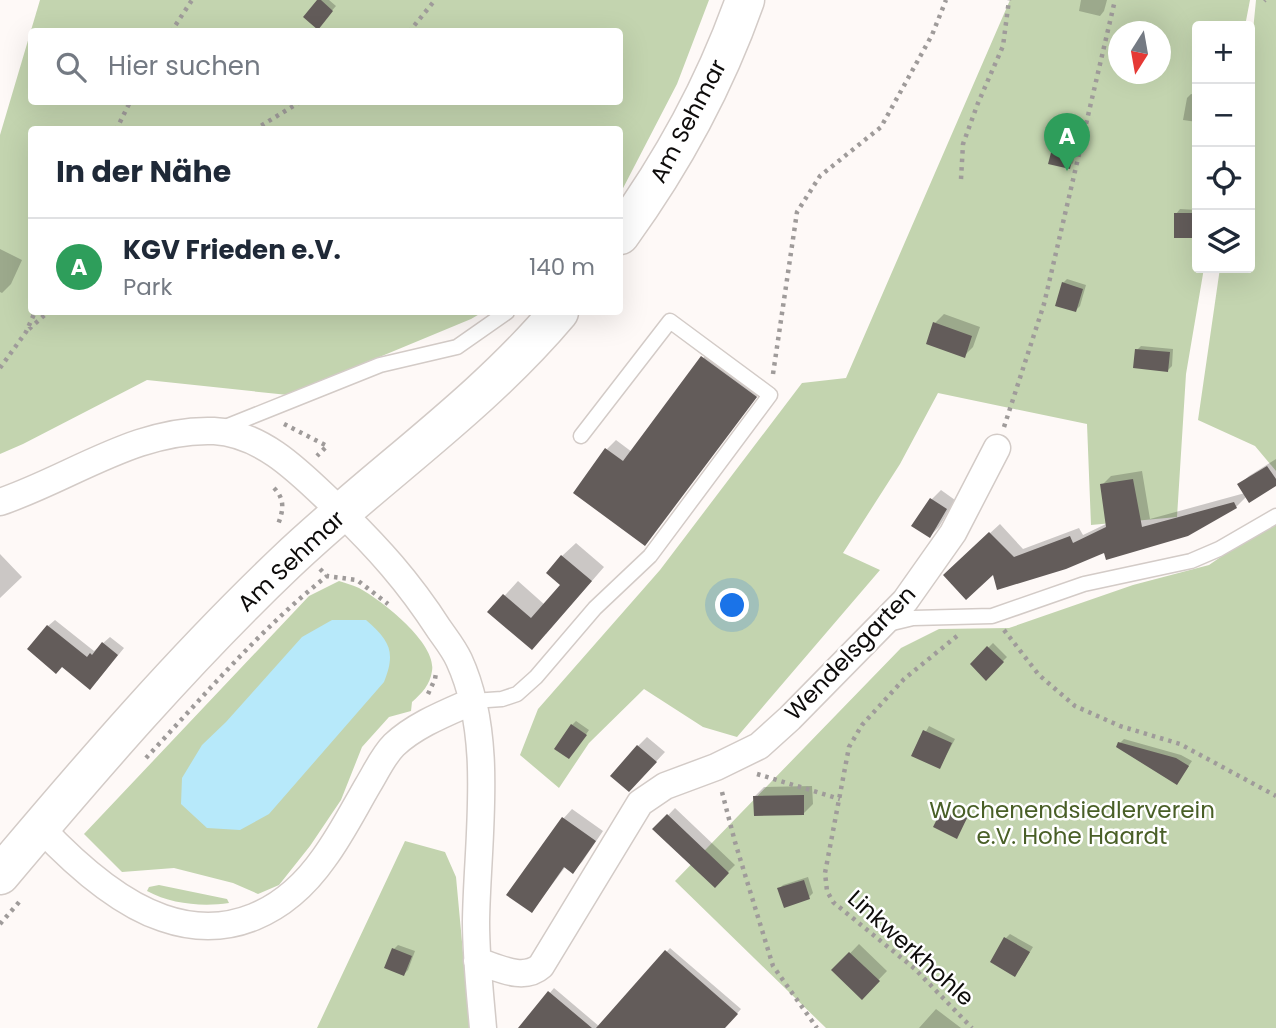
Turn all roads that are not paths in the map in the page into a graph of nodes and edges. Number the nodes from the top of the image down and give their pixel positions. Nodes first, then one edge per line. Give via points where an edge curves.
1 (744, 0) edge
2 (623, 231) edge
3 (503, 315) edge
4 (556, 315) edge
5 (216, 431) junction
6 (581, 436) dead end
7 (997, 448) road end
8 (0, 502) edge
9 (342, 513) junction
10 (1276, 516) edge
11 (880, 628) junction
12 (473, 701) junction
13 (40, 827) junction
14 (12, 886) edge
15 (477, 961) junction
16 (483, 1028) edge

1 - 2 main road, Am Sehmar via 691,122
3 - 5 lane via 457,347 380,365
4 - 9 main road, Am Sehmar via 497,379
5 - 8 street via 166,434
5 - 9 street via 254,441 290,465
6 - 12 lane via 670,321 770,395 650,556 595,608 536,677 517,694
7 - 11 street, Wendelsgarten via 953,533
9 - 12 street via 385,555 425,607 459,660
9 - 13 main road, Am Sehmar via 120,734
10 - 11 lane via 1191,561 1084,584 987,616 913,618
11 - 15 street, Wendelsgarten via 759,746 665,786 640,803 541,966 522,974
12 - 13 street via 408,733 392,748 302,887 266,914 247,920 194,924 163,918 94,878
12 - 15 street via 480,762
13 - 14 main road, Am Sehmar
15 - 16 street

